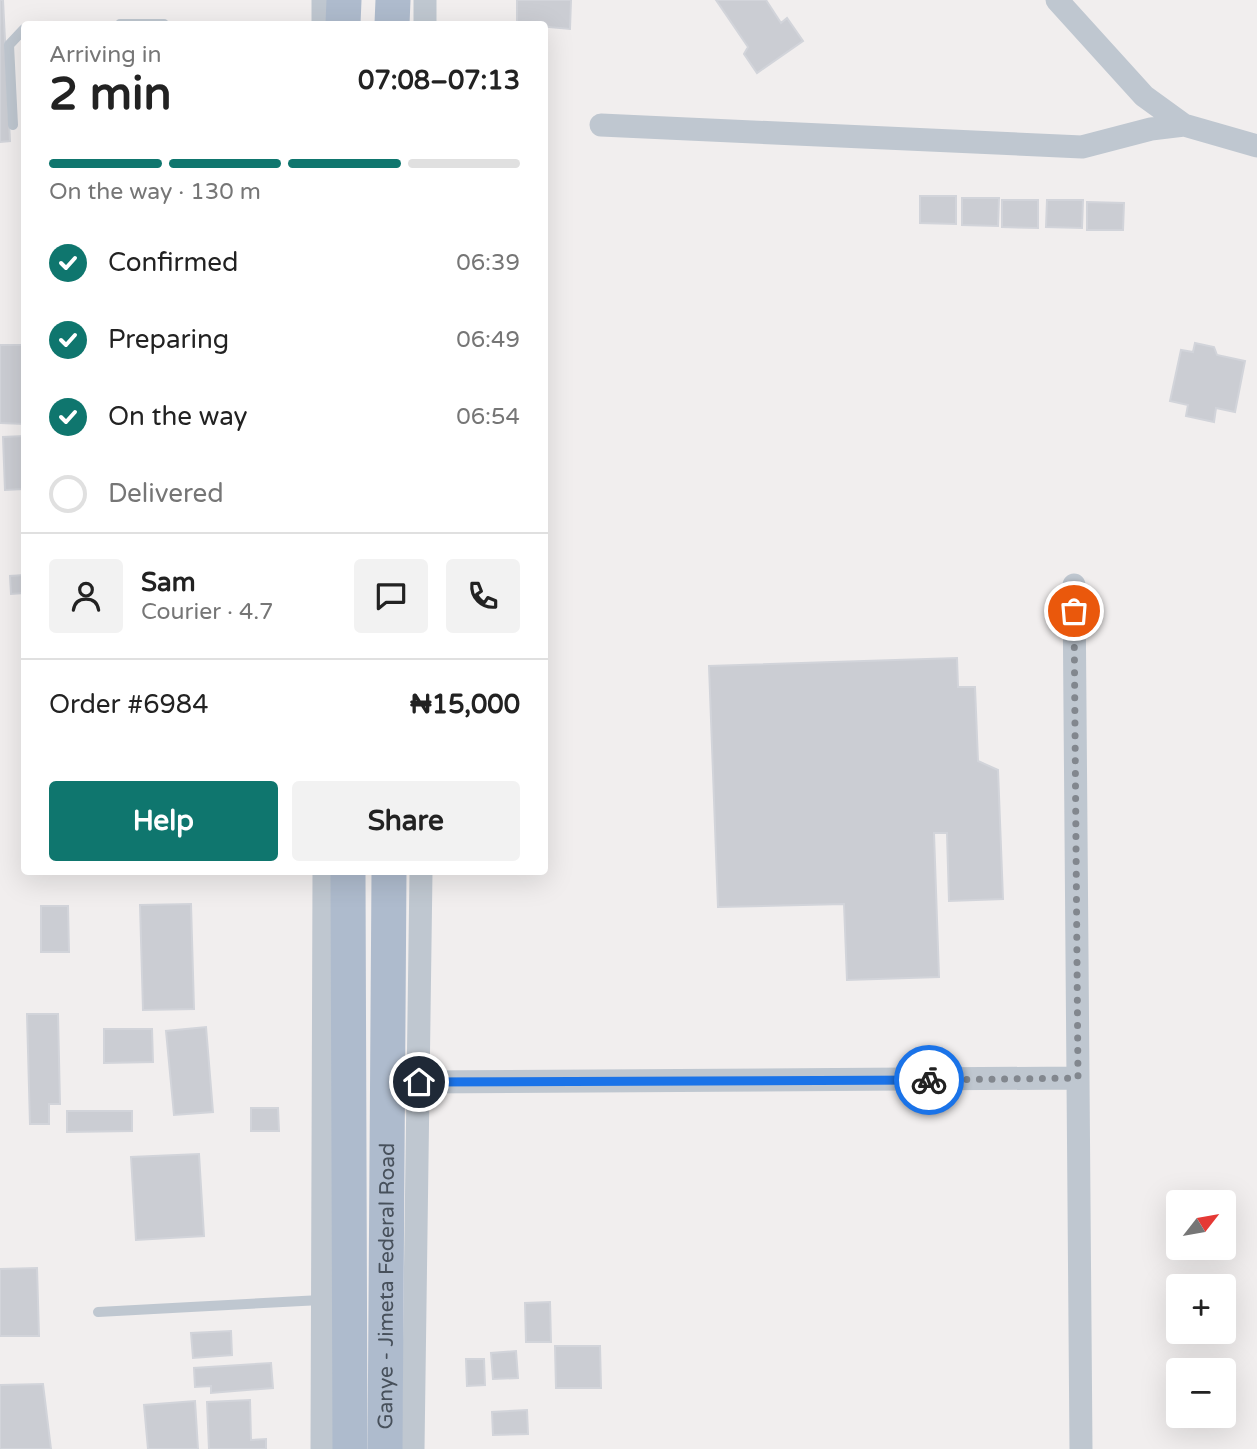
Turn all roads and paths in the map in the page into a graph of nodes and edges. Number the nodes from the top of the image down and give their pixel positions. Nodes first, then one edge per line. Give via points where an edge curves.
1 (323, 0) edge
2 (344, 0) edge
3 (393, 0) edge
4 (425, 0) edge
5 (1058, 0) edge
6 (323, 21) edge
7 (344, 21) edge
8 (392, 21) edge
9 (425, 21) edge
10 (21, 32) edge
11 (13, 125) dead end
12 (601, 125) dead end
13 (1184, 125) junction
14 (1257, 146) edge
15 (1074, 585) dead end
16 (324, 875) edge
17 (348, 875) edge
18 (389, 875) edge
19 (421, 875) edge
20 (1078, 1078) junction
21 (419, 1082) junction
22 (321, 1300) junction
23 (98, 1312) dead end
24 (322, 1449) edge
25 (350, 1449) edge
26 (385, 1449) edge
27 (413, 1449) edge
28 (1081, 1449) edge

1 - 6 street
2 - 7 main road
3 - 8 main road
4 - 9 street
5 - 13 street via 1144,96
10 - 11 lane via 9,45
12 - 13 street via 1082,147
13 - 14 street
15 - 20 street
16 - 22 street
17 - 25 main road, Ganye - Jimeta Federal Road
18 - 26 main road, Ganye - Jimeta Federal Road
19 - 21 street
20 - 21 street
20 - 28 street
21 - 27 street
22 - 23 lane
22 - 24 street

